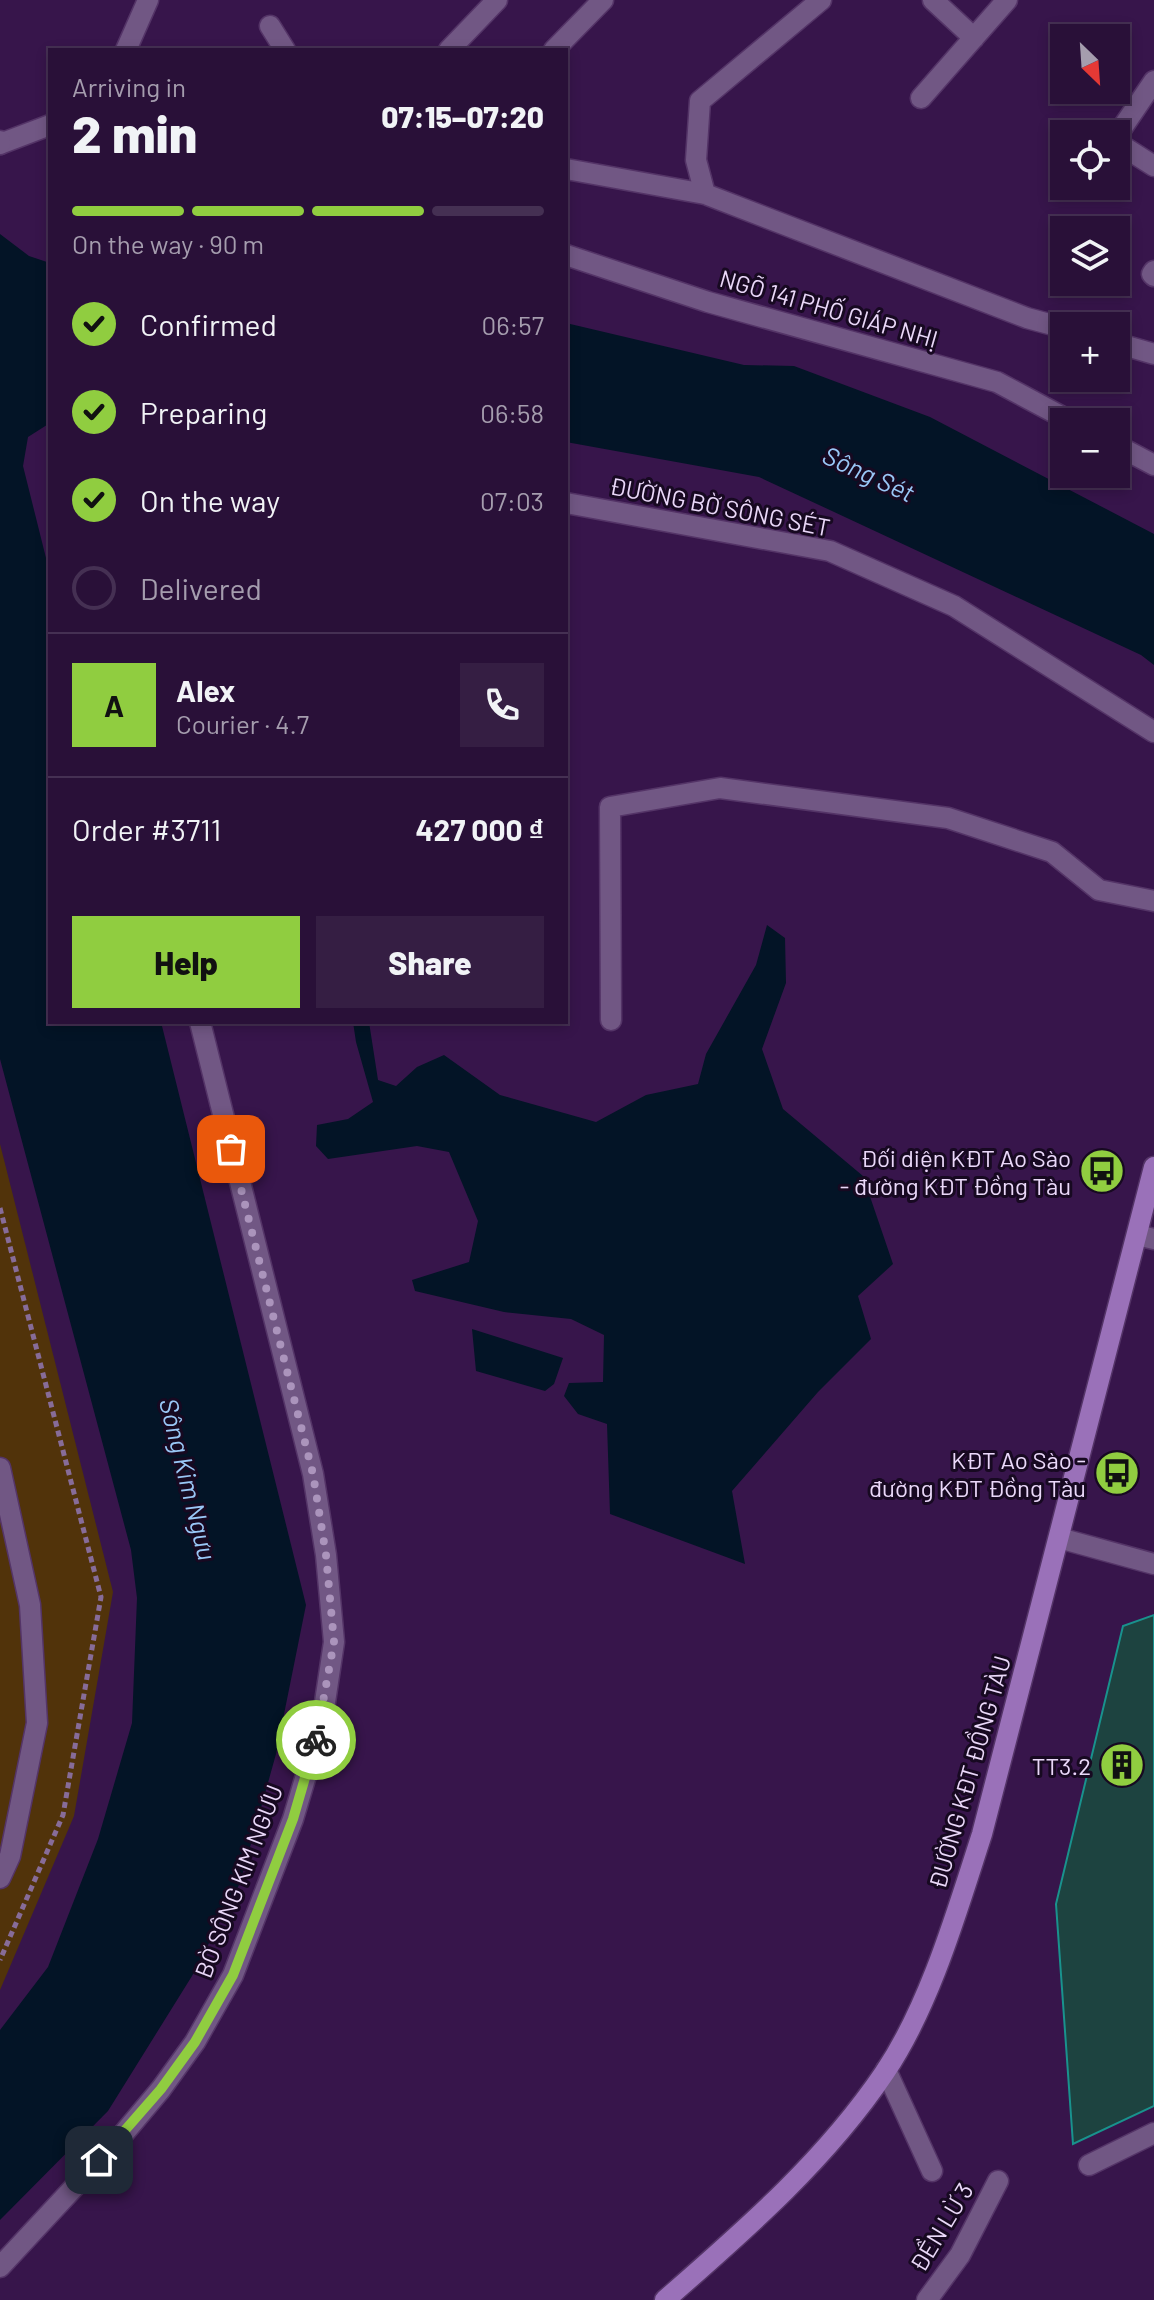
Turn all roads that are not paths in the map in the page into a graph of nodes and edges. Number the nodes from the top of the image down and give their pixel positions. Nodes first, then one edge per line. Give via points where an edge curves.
1 (148, 0) edge
2 (497, 0) edge
3 (603, 0) edge
4 (821, 0) edge
5 (933, 0) edge
6 (1007, 0) edge
7 (270, 26) dead end
8 (974, 38) junction
9 (127, 48) edge
10 (284, 48) edge
11 (451, 48) edge
12 (556, 48) edge
13 (1154, 81) edge
14 (921, 98) dead end
15 (1129, 120) edge
16 (48, 126) edge
17 (0, 142) edge
18 (1130, 150) edge
19 (1154, 166) edge
20 (568, 169) edge
21 (705, 194) junction
22 (568, 256) edge
23 (1050, 324) edge
24 (1130, 347) edge
25 (1154, 354) edge
26 (1050, 410) edge
27 (1130, 452) edge
28 (1154, 465) edge
29 (568, 503) edge
30 (1154, 732) edge
31 (1154, 901) edge
32 (611, 1020) dead end
33 (200, 1024) edge
34 (1154, 1167) edge
35 (1145, 1237) edge
36 (0, 1468) edge
37 (1059, 1538) junction
38 (1154, 1564) edge
39 (0, 1878) edge
40 (886, 2070) junction
41 (1154, 2133) edge
42 (1089, 2165) dead end
43 (932, 2171) dead end
44 (998, 2181) dead end
45 (0, 2267) edge
46 (665, 2300) edge
47 (927, 2300) edge

1 - 9 street
2 - 11 street
3 - 12 street
4 - 21 street via 700,101 696,160
5 - 8 street
6 - 8 street
7 - 10 street
8 - 14 street
13 - 15 street
16 - 17 street
18 - 19 street
20 - 21 street
21 - 23 street
22 - 26 street, NGÕ 141 PHỐ GIÁP NHỊ via 708,302 997,382
24 - 25 street
27 - 28 street
29 - 30 street, ĐƯỜNG BỜ SÔNG SÉT via 830,551 954,606
31 - 32 street via 1099,890 1052,852 948,818 720,788 610,807
33 - 45 street, BỜ SÔNG KIM NGƯU via 313,1474 334,1642 322,1722 293,1819 233,1975 195,2042 119,2139
34 - 35 main road, ĐƯỜNG KĐT ĐỒNG TÀU
35 - 37 main road, ĐƯỜNG KĐT ĐỒNG TÀU
36 - 39 street via 30,1605 37,1723 10,1856
37 - 38 street
37 - 40 main road, ĐƯỜNG KĐT ĐỒNG TÀU via 982,1834 952,1927
40 - 43 street
40 - 46 main road, ĐƯỜNG KĐT ĐỒNG TÀU via 786,2192
41 - 42 street
44 - 47 street, ĐỀN LỪ 3 via 960,2255

